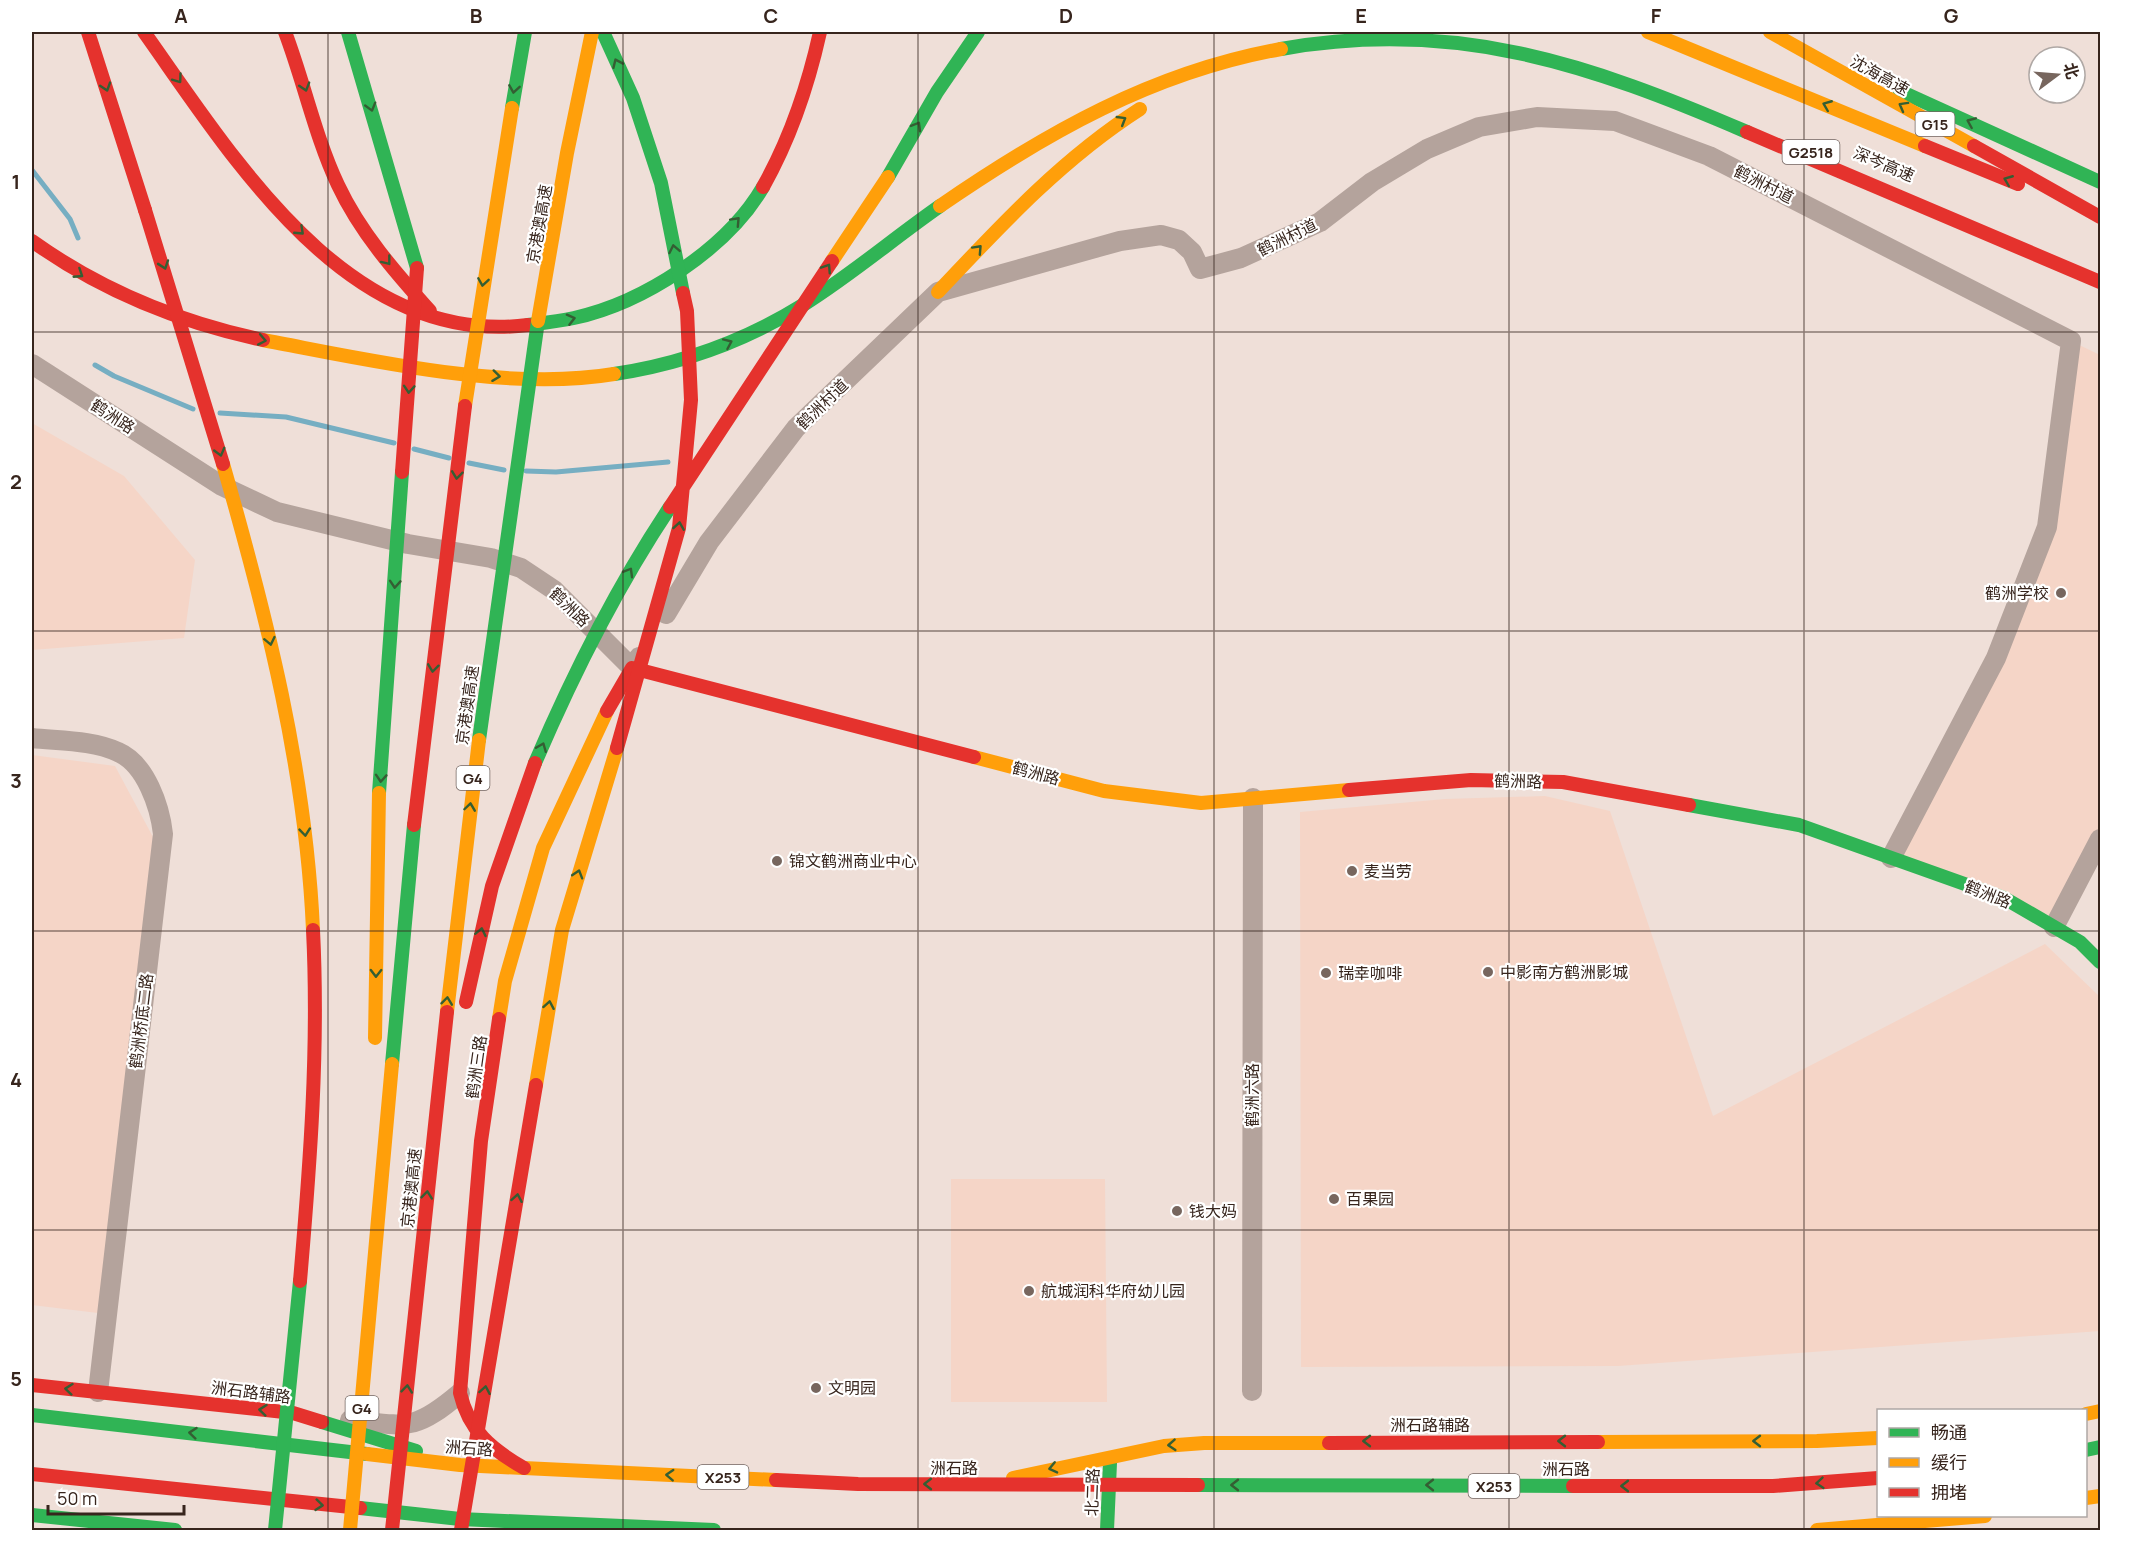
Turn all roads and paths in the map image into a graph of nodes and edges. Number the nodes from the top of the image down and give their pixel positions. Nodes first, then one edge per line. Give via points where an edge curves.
1 (87, 32) edge
2 (144, 32) edge
3 (285, 32) edge
4 (348, 32) edge
5 (525, 32) edge
6 (591, 32) edge
7 (603, 32) edge
8 (820, 32) edge
9 (966, 32) edge
10 (978, 32) edge
11 (1648, 32) edge
12 (1762, 32) edge
13 (1770, 32) edge
14 (1565, 50) dead end
15 (1257, 53) junction
16 (937, 92) junction
17 (2100, 182) edge
18 (2100, 217) edge
19 (32, 241) edge
20 (2100, 273) edge
21 (2100, 282) edge
22 (938, 292) junction
23 (435, 316) junction
24 (32, 364) edge
25 (633, 668) junction
26 (32, 738) edge
27 (1253, 798) junction
28 (2100, 839) edge
29 (1891, 858) junction
30 (2054, 927) junction
31 (2100, 962) edge
32 (465, 1012) dead end
33 (375, 1050) dead end
34 (375, 1097) dead end
35 (373, 1286) junction
36 (32, 1385) edge
37 (1252, 1391) dead end
38 (98, 1392) junction
39 (460, 1393) junction
40 (425, 1396) dead end
41 (294, 1413) junction
42 (32, 1415) edge
43 (1877, 1438) edge
44 (1111, 1456) junction
45 (460, 1465) junction
46 (524, 1468) junction
47 (32, 1474) edge
48 (414, 1476) dead end
49 (1877, 1478) edge
50 (987, 1484) junction
51 (1109, 1485) junction
52 (410, 1498) dead end
53 (32, 1515) edge
54 (1962, 1517) edge
55 (175, 1530) edge
56 (275, 1530) edge
57 (350, 1530) edge
58 (392, 1530) edge
59 (404, 1530) edge
60 (461, 1530) edge
61 (714, 1530) edge
62 (1107, 1530) edge
63 (1817, 1530) edge

1 -> 56 main road, bridge via 204,392 259,593 302,806 311,885 314,1087
2 -> 23 main road via 281,214 334,263 377,293
3 -> 23 main road via 329,163 347,202 370,239
4 -> 33 main road, bridge via 417,268 377,825
5 -> 35 main road, 京港澳高速 / G4, bridge via 472,353 443,584 413,837
58 -> 6 main road, 京港澳高速 / G4, bridge via 443,1033 491,645 533,351
60 -> 7 main road, bridge via 562,930 635,690 679,528 691,400 687,311 661,183 633,98
23 -> 8 main road via 469,325 554,323 636,297 676,275 714,245 748,208 777,158 801,98
9 - 16 main road
10 - 16 main road
18 -> 11 main road, 深岑高速, bridge
17 -> 12 main road via 1988,129
18 -> 13 main road, 沈海高速 / G15, bridge
14 - 20 main road, 深岑高速 / G2518
19 -> 15 main road via 93,283 132,301 252,338 508,378 552,379 637,371 716,348 791,312 1019,153 1108,104 1157,82
15 - 21 main road via 1346,39 1396,39 1476,44 1550,58 1686,106
22 -> 15 main road via 1037,186 1076,152 1155,100
32 -> 16 main road, bridge via 487,905 514,820 577,669 640,554 888,177
22 - 25 street, 鹤洲村道 via 796,428 709,542
22 - 29 street, 鹤洲村道 via 1120,241 1161,235 1179,240 1192,252 1200,269 1241,258 1320,222 1372,182 1426,149 1479,127 1537,117 1615,121 1709,156 2071,341 2047,527 1996,658
24 - 25 street, 鹤洲路 via 222,486 277,512 408,544 491,558 520,568 554,590
25 - 27 main road, 鹤洲路 via 1104,791 1201,803
25 - 39 main road, 鹤洲三路 via 603,718 543,848 505,981 482,1141
26 - 38 street, 鹤洲桥底二路 via 119,752 134,764 150,788 163,834
27 - 29 main road, 鹤洲路 via 1471,780 1563,782 1799,825
27 - 37 street, 鹤洲六路
28 - 30 street
29 - 30 main road, 鹤洲路 via 2004,898
30 - 31 main road, 鹤洲路 via 2080,942
34 - 35 main road, bridge
35 - 57 main road, 京港澳高速 / G4, bridge
38 -> 36 main road, 洲石路辅路
41 -> 38 main road, 洲石路辅路
39 - 41 street via 434,1415 413,1424
39 - 46 main road, 鹤洲三路 via 469,1423 491,1449
40 - 48 main road
41 - 45 main road, 洲石路辅路
45 -> 42 main road, 洲石路 / X253
43 -> 44 main road, 洲石路辅路 via 1215,1443 1164,1446
44 -> 50 main road, 洲石路辅路
44 - 51 main road, 北二路
45 - 46 main road, 洲石路 / X253
50 -> 46 main road, 洲石路 / X253 via 858,1484
47 -> 61 main road via 460,1519
49 -> 51 main road, 洲石路 / X253 via 1773,1486
50 - 51 main road, 洲石路 / X253
51 - 62 main road, 北二路
52 - 59 main road
53 - 55 main road
54 - 63 main road

